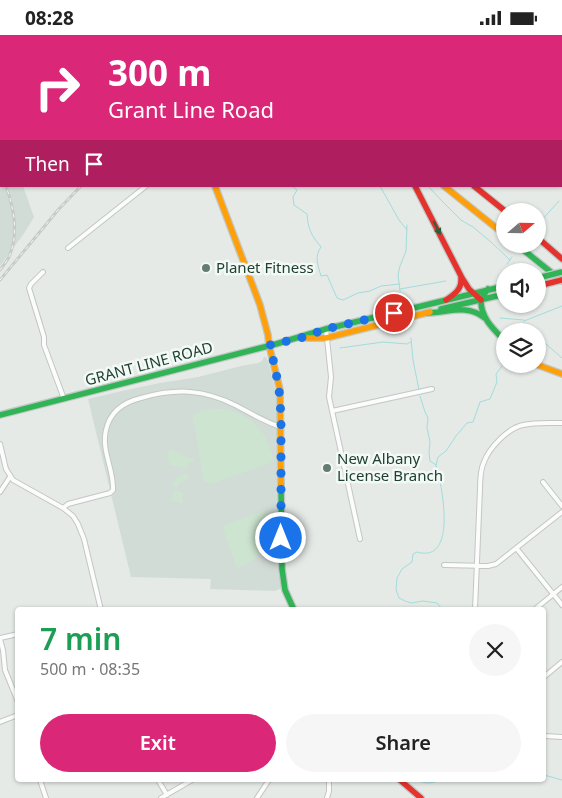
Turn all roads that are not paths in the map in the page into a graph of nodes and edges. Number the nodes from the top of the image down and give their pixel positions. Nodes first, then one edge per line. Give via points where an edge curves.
1 (145, 187) edge
2 (215, 187) edge
3 (416, 187) edge
4 (445, 187) edge
5 (475, 187) edge
6 (496, 204) edge
7 (496, 228) edge
8 (546, 246) edge
9 (68, 248) dead end
10 (528, 253) edge
11 (562, 259) edge
12 (459, 271) junction
13 (562, 271) edge
14 (43, 273) dead end
15 (546, 276) edge
16 (562, 280) edge
17 (546, 284) edge
18 (496, 287) edge
19 (488, 289) junction
20 (474, 294) junction
21 (496, 296) edge
22 (446, 300) junction
23 (480, 300) junction
24 (427, 313) junction
25 (485, 318) junction
26 (326, 329) junction
27 (496, 332) edge
28 (304, 337) junction
29 (326, 338) junction
30 (270, 345) junction
31 (546, 368) edge
32 (562, 373) edge
33 (432, 389) dead end
34 (64, 399) junction
35 (332, 411) junction
36 (0, 415) edge
37 (562, 423) edge
38 (281, 427) junction
39 (0, 444) edge
40 (10, 477) junction
41 (543, 482) dead end
42 (0, 492) edge
43 (562, 506) edge
44 (63, 508) junction
45 (562, 512) edge
46 (360, 539) dead end
47 (517, 549) junction
48 (444, 565) dead end
49 (477, 566) junction
50 (562, 587) edge
51 (552, 594) junction
52 (562, 605) edge
53 (100, 607) edge
54 (293, 607) edge
55 (475, 607) edge
56 (537, 607) edge
57 (15, 635) edge
58 (0, 638) edge
59 (562, 662) edge
60 (546, 675) edge
61 (15, 695) edge
62 (15, 716) edge
63 (0, 722) edge
64 (546, 736) edge
65 (562, 737) edge
66 (41, 782) edge
67 (159, 782) edge
68 (189, 782) edge
69 (269, 782) edge
70 (329, 782) edge
71 (402, 782) edge
72 (167, 795) junction
73 (46, 798) edge
74 (162, 798) edge
75 (257, 798) edge
76 (327, 798) edge
77 (421, 798) edge

1 - 9 street
2 - 30 main road via 260,305
3 -> 12 main road
4 - 7 main road
5 - 6 main road
8 - 11 main road
10 - 16 main road
12 - 20 main road
12 - 22 main road via 460,289
13 - 15 main road, bridge
14 - 34 street via 29,288 44,345
16 - 17 main road, bridge
18 - 19 main road, GRANT LINE ROAD
19 - 20 main road, GRANT LINE ROAD
19 - 23 main road
20 - 22 main road, GRANT LINE ROAD
20 - 23 main road
21 - 23 main road, GRANT LINE ROAD
22 - 26 main road, GRANT LINE ROAD
23 - 24 main road, GRANT LINE ROAD
23 - 25 main road
24 - 25 main road via 469,309
24 - 29 main road, GRANT LINE ROAD
25 - 27 main road
26 - 28 main road, GRANT LINE ROAD
26 - 29 street
28 - 29 main road, GRANT LINE ROAD
28 - 30 main road, GRANT LINE ROAD
29 - 35 street
30 - 34 main road, GRANT LINE ROAD
30 - 38 main road via 280,390
31 - 32 main road
33 - 35 street
34 - 36 main road, GRANT LINE ROAD
35 - 46 street
37 - 49 street via 528,424 513,429 484,461
38 - 44 street via 225,401 195,392 158,393 128,402 113,415 106,432 105,446 113,490
38 - 54 main road via 282,569 285,590
39 - 40 street
40 - 42 street
40 - 44 street
41 - 43 street
44 - 53 street via 78,524 84,539
45 - 47 street
47 - 49 street via 496,564
47 - 51 street
48 - 49 street
49 - 55 street
50 - 51 street
51 - 52 street
51 - 56 street
57 - 58 street
58 - 61 street via 5,670
59 - 60 street
62 - 63 street
64 - 65 street
66 - 73 street
67 - 72 street
68 - 72 street
69 - 75 street
70 - 76 street
71 - 77 main road
72 - 74 street

